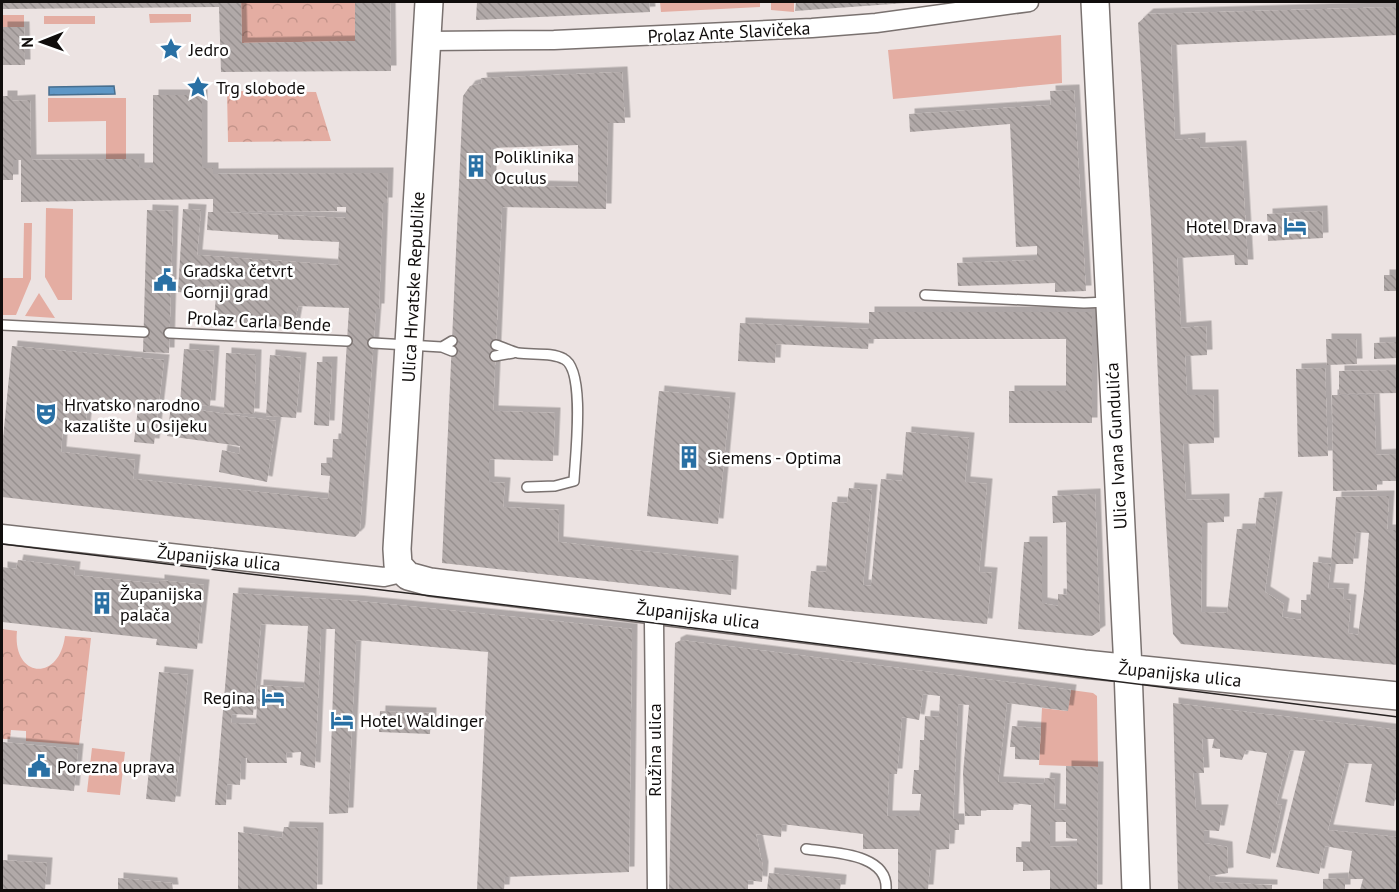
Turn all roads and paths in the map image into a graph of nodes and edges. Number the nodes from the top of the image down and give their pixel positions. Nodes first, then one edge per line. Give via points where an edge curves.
1 (429, 2) edge
2 (1029, 2) edge
3 (1095, 2) edge
4 (427, 41) junction
5 (925, 295) dead end
6 (1109, 302) junction
7 (2, 325) edge
8 (144, 332) dead end
9 (169, 333) dead end
10 (347, 341) dead end
11 (452, 341) dead end
12 (373, 343) dead end
13 (411, 345) junction
14 (496, 345) dead end
15 (442, 347) junction
16 (452, 351) dead end
17 (516, 352) junction
18 (495, 356) dead end
19 (527, 487) dead end
20 (2, 534) edge
21 (402, 571) junction
22 (656, 609) junction
23 (1128, 669) junction
24 (1398, 696) edge
25 (806, 849) dead end
26 (657, 891) edge
27 (886, 891) edge
28 (1136, 891) edge

1 - 4 street, Ulica Hrvatske Republike
2 - 4 street, Prolaz Ante Slavičeka via 812,28 554,40
3 - 6 street, Ulica Ivana Gundulića
4 - 13 street, Ulica Hrvatske Republike
5 - 6 lane
6 - 23 street, Ulica Ivana Gundulića
7 - 8 lane
9 - 10 lane, Prolaz Carla Bende
11 - 15 lane
12 - 13 lane
13 - 15 lane
13 - 21 street, Ulica Hrvatske Republike via 397,549
14 - 17 lane
15 - 16 lane
17 - 18 lane
17 - 19 lane via 562,357 570,363 577,399 574,481
20 - 21 street, Županijska ulica via 384,577
21 - 22 street, Županijska ulica via 430,582
22 - 23 street, Županijska ulica
22 - 26 street, Ružina ulica
23 - 24 street, Županijska ulica
23 - 28 street, Ulica Ivana Gundulića
25 - 27 lane via 873,863 887,880

